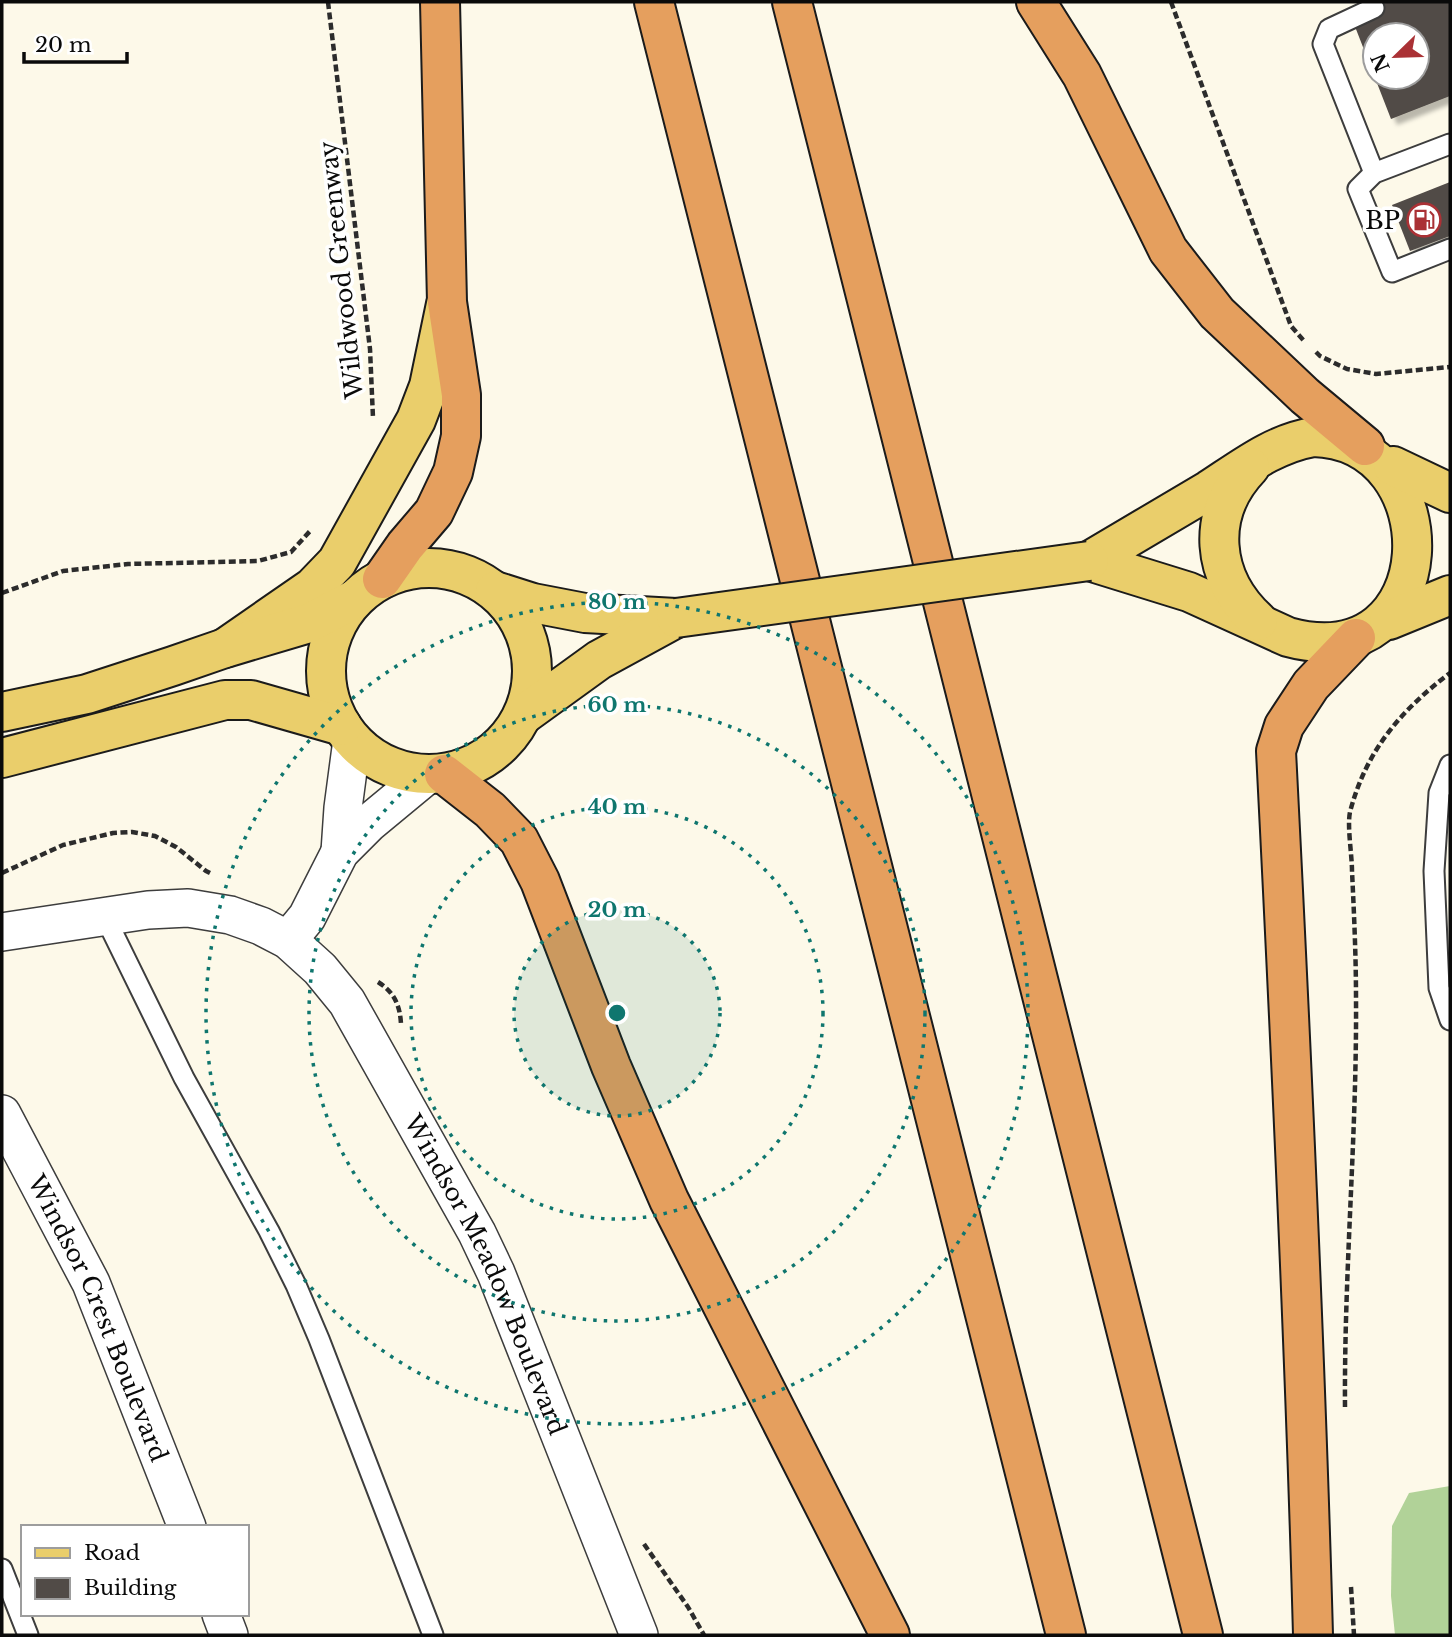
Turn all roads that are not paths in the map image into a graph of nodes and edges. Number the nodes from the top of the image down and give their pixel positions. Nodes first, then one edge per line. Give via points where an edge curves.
1 (440, 2) edge
2 (654, 2) edge
3 (792, 2) edge
4 (1036, 2) edge
5 (1374, 8) dead end
6 (1450, 144) edge
7 (1374, 173) junction
8 (1450, 248) edge
9 (447, 302) junction
10 (1264, 454) junction
11 (1379, 456) junction
12 (1450, 493) edge
13 (1089, 561) junction
14 (369, 589) junction
15 (495, 591) junction
16 (1450, 595) edge
17 (676, 618) junction
18 (1371, 629) junction
19 (1272, 630) junction
20 (225, 648) junction
21 (2, 712) edge
22 (523, 715) junction
23 (347, 733) junction
24 (2, 758) edge
25 (1450, 765) edge
26 (436, 774) junction
27 (340, 852) junction
28 (1442, 871) edge
29 (105, 917) junction
30 (2, 932) edge
31 (288, 940) junction
32 (1450, 1020) edge
33 (2, 1114) edge
34 (186, 1525) edge
35 (2, 1569) edge
36 (222, 1616) edge
37 (28, 1635) edge
38 (229, 1635) edge
39 (433, 1635) edge
40 (639, 1635) edge
41 (890, 1635) edge
42 (1066, 1635) edge
43 (1203, 1635) edge
44 (1312, 1635) edge

1 - 9 highway
2 - 42 highway
3 - 43 highway
4 - 11 highway via 1082,75 1168,250 1217,313 1305,396
5 - 7 lane via 1329,29 1323,44
6 - 7 lane
7 - 8 lane via 1358,188 1392,272
9 - 14 highway via 461,395 461,436 453,472 434,512
9 - 20 main road via 429,386 416,420 337,562 313,587
10 - 11 main road via 1313,437 1340,438
10 - 13 main road
10 - 19 main road via 1230,493 1219,544 1234,594
11 - 12 main road
11 - 18 main road via 1405,479 1421,510 1425,545 1418,579 1405,602
13 - 17 main road, bridge
13 - 19 main road via 1189,593
14 - 15 main road via 397,572 431,568 465,574
14 - 20 main road via 309,623
14 - 23 main road via 344,613 327,660 329,694
15 - 17 main road via 585,613
15 - 22 main road via 517,617 530,648 532,682
16 - 18 main road
17 - 22 main road via 599,660
18 - 19 main road via 1339,642 1322,643 1304,642
18 - 44 highway via 1311,685 1284,726 1276,751 1289,981
20 - 21 main road via 87,694
22 - 26 main road via 504,743 477,764
23 - 24 main road via 279,707 225,700
23 - 26 main road via 371,756 394,769
23 - 27 street
25 - 28 lane via 1439,793
26 - 27 street via 369,823
26 - 41 highway via 490,810 519,840 540,881 611,1066 669,1200
27 - 31 street via 307,916
28 - 32 lane via 1439,988
29 - 30 street, Windsor Meadow Boulevard
29 - 31 street, Windsor Meadow Boulevard via 188,908 230,915
29 - 39 lane via 184,1078 296,1285
31 - 40 street, Windsor Meadow Boulevard via 347,1002 477,1233
33 - 34 street, Windsor Crest Boulevard via 91,1283
35 - 37 lane
36 - 38 street

